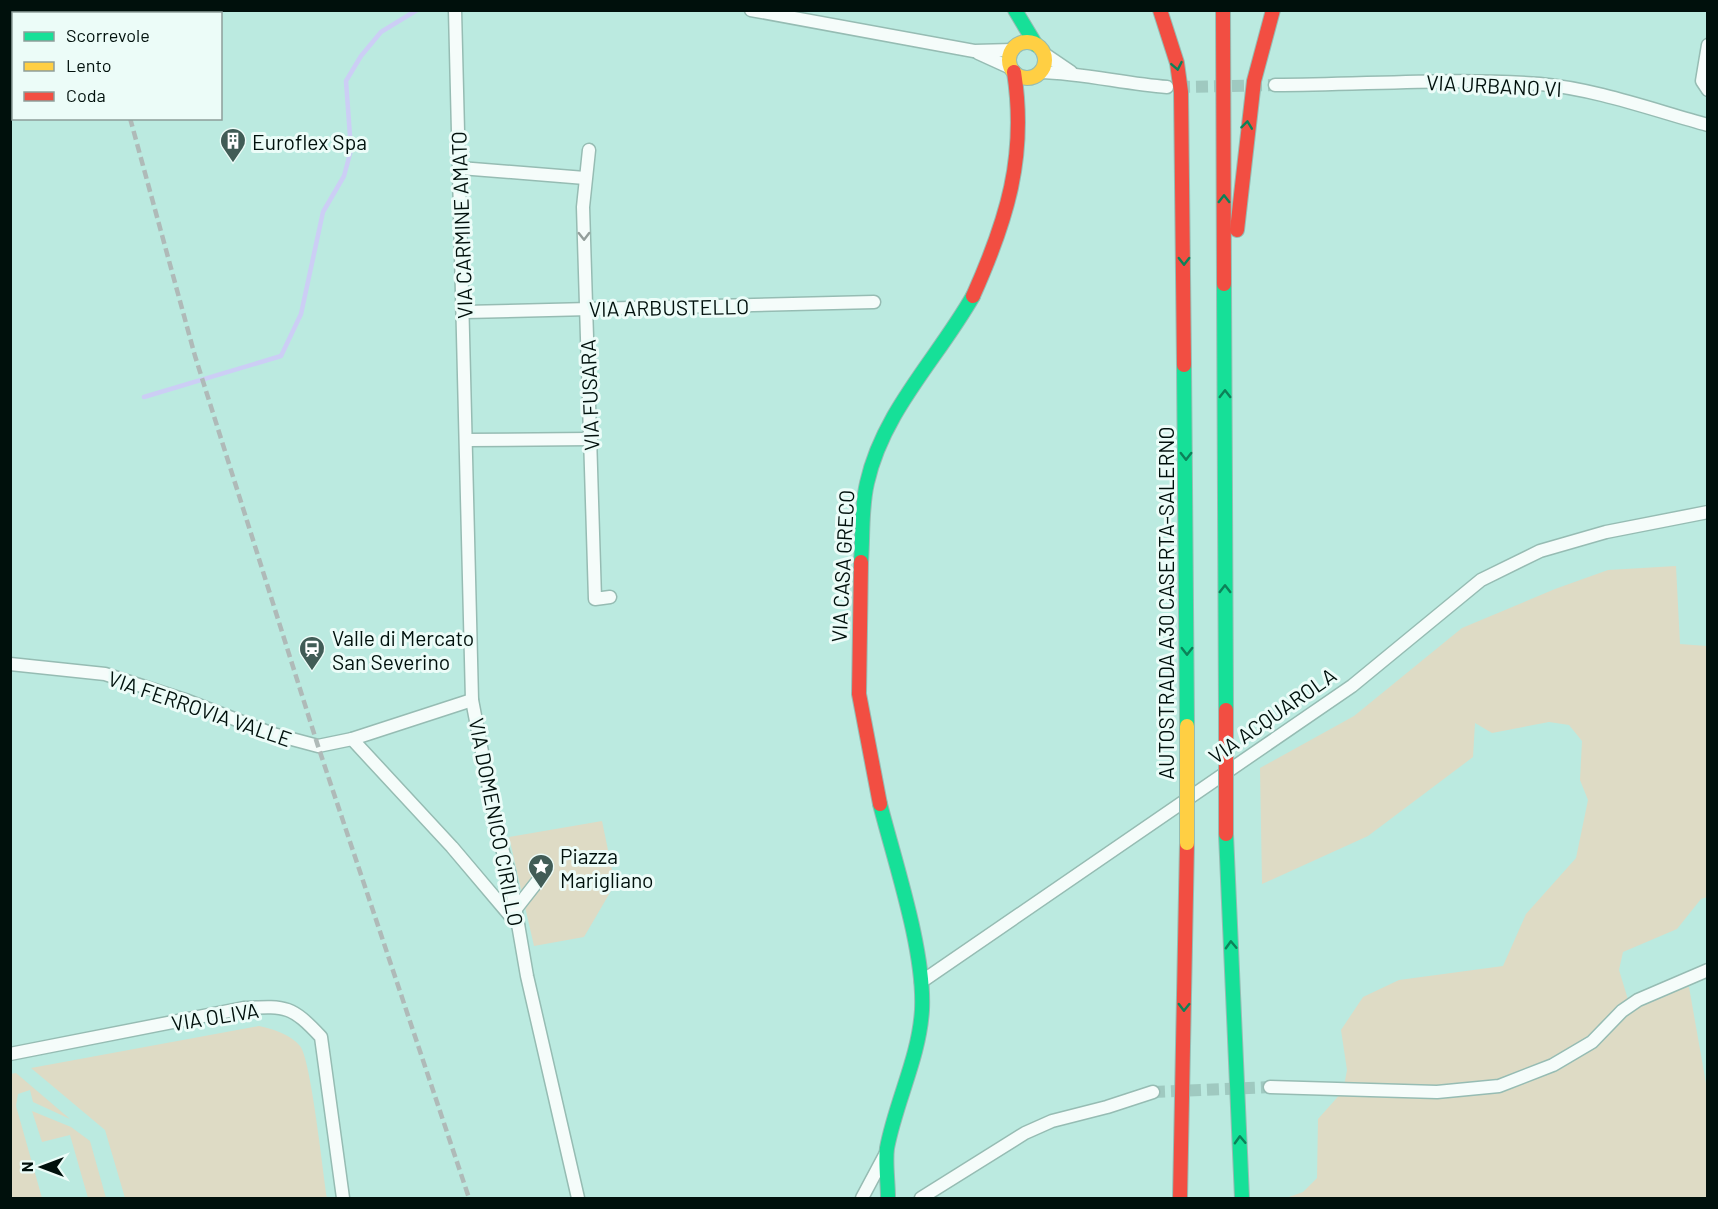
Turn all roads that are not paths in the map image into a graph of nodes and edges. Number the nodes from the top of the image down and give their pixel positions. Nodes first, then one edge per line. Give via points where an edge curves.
1 (455, 10) edge
2 (751, 10) edge
3 (1015, 10) edge
4 (1160, 10) edge
5 (1223, 10) edge
6 (1273, 10) edge
7 (1023, 26) junction
8 (1707, 45) edge
9 (1014, 48) junction
10 (1040, 49) junction
11 (974, 51) junction
12 (1013, 70) junction
13 (1072, 73) junction
14 (1038, 74) junction
15 (1275, 85) tunnel mouth
16 (1167, 87) tunnel mouth
17 (1707, 90) edge
18 (1020, 111) junction
19 (1707, 125) edge
20 (589, 150) dead end
21 (460, 168) junction
22 (585, 178) junction
23 (874, 302) dead end
24 (586, 309) junction
25 (464, 312) junction
26 (1224, 372) junction
27 (467, 440) junction
28 (591, 440) junction
29 (1707, 512) edge
30 (610, 597) dead end
31 (10, 664) edge
32 (472, 700) junction
33 (352, 739) junction
34 (540, 878) dead end
35 (515, 910) junction
36 (518, 926) junction
37 (1707, 970) edge
38 (921, 982) junction
39 (10, 1054) edge
40 (1270, 1087) tunnel mouth
41 (1153, 1092) tunnel mouth
42 (887, 1149) junction
43 (343, 1198) edge
44 (578, 1198) edge
45 (862, 1198) edge
46 (888, 1198) edge
47 (921, 1198) edge
48 (1180, 1198) edge
49 (1242, 1198) edge

1 - 21 street, VIA CARMINE AMATO
2 - 11 street
3 - 7 main road
4 -> 48 main road, AUTOSTRADA A30 CASERTA-SALERNO, bridge via 1177,63 1183,136 1188,843
26 -> 5 main road
26 -> 6 main road via 1247,124
7 - 9 main road
7 - 10 main road
8 - 17 street via 1702,81
9 - 10 main road via 1026,42
9 - 11 street
9 - 12 main road via 1010,59
10 - 13 street
10 - 14 main road via 1044,63
11 - 12 street
12 - 14 main road via 1024,78
12 - 18 main road
13 - 14 street
13 - 16 street
14 - 18 main road
15 - 19 street, VIA URBANO VI via 1460,81 1540,84 1578,90
18 - 38 main road, VIA CASA GRECO via 1009,201 992,253 972,298 912,386 882,440 866,485 859,604 859,694 874,781 908,911
20 - 22 street, VIA FUSARA
21 - 22 street
21 - 25 street, VIA CARMINE AMATO
22 -> 24 street, VIA FUSARA
23 - 24 street, VIA ARBUSTELLO
24 - 25 street, VIA ARBUSTELLO
24 - 28 street, VIA FUSARA
25 - 27 street, VIA CARMINE AMATO
49 -> 26 main road, bridge via 1226,834
27 - 28 street
27 - 32 street, VIA DOMENICO CIRILLO
28 - 30 street, VIA FUSARA via 596,599
29 - 38 street, VIA ACQUAROLA via 1606,532 1551,548 1481,580 1352,686
31 - 33 street, VIA FERROVIA VALLE via 105,674 273,734 318,746
32 - 33 street, VIA FERROVIA VALLE
32 - 35 street, VIA DOMENICO CIRILLO
33 - 36 street via 452,847
34 - 35 street
35 - 36 street, VIA DOMENICO CIRILLO
36 - 44 street, VIA DOMENICO CIRILLO
37 - 40 street via 1638,1000 1592,1042 1553,1065 1499,1086 1437,1092
38 - 42 main road via 917,1047
39 - 43 street, VIA OLIVA via 244,1008 282,1006 321,1037
41 - 47 street via 1052,1120 1025,1132
42 - 45 street
42 - 46 main road

